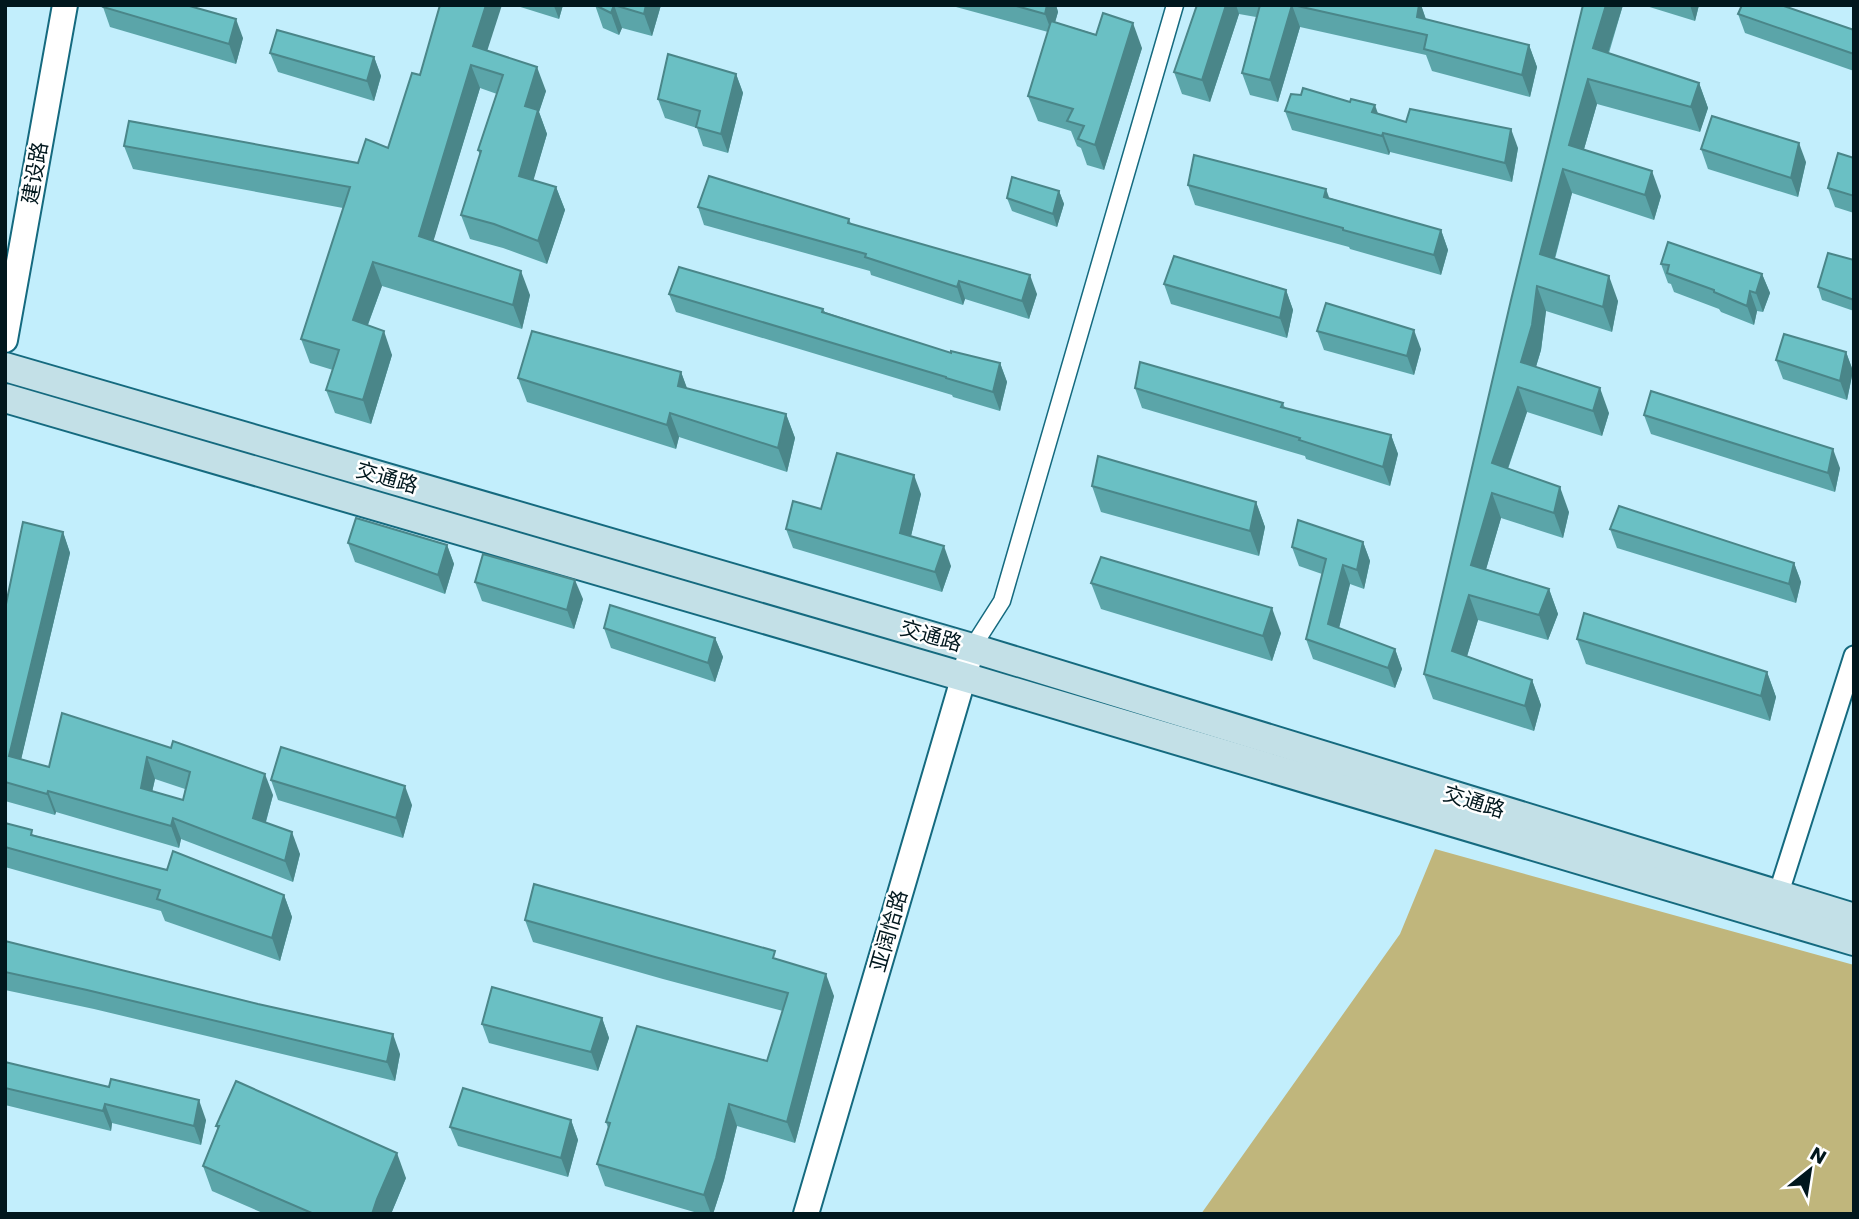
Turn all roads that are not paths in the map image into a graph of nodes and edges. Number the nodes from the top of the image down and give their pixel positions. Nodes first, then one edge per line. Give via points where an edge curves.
1 (65, 5) edge
2 (1175, 5) edge
3 (5, 340) edge
4 (5, 367) edge
5 (5, 398) edge
6 (972, 648) junction
7 (1854, 656) edge
8 (964, 677) junction
9 (1778, 895) junction
10 (1854, 918) edge
11 (1854, 942) edge
12 (806, 1214) edge

1 - 3 street, 建设路
2 - 6 street via 1002,601
4 - 6 main road, 交通路
5 - 8 main road
6 - 8 street, 亚阔恰路
6 - 9 main road, 交通路
7 - 9 street
8 - 11 main road
8 - 12 street, 亚阔恰路
9 - 10 main road, 交通路

